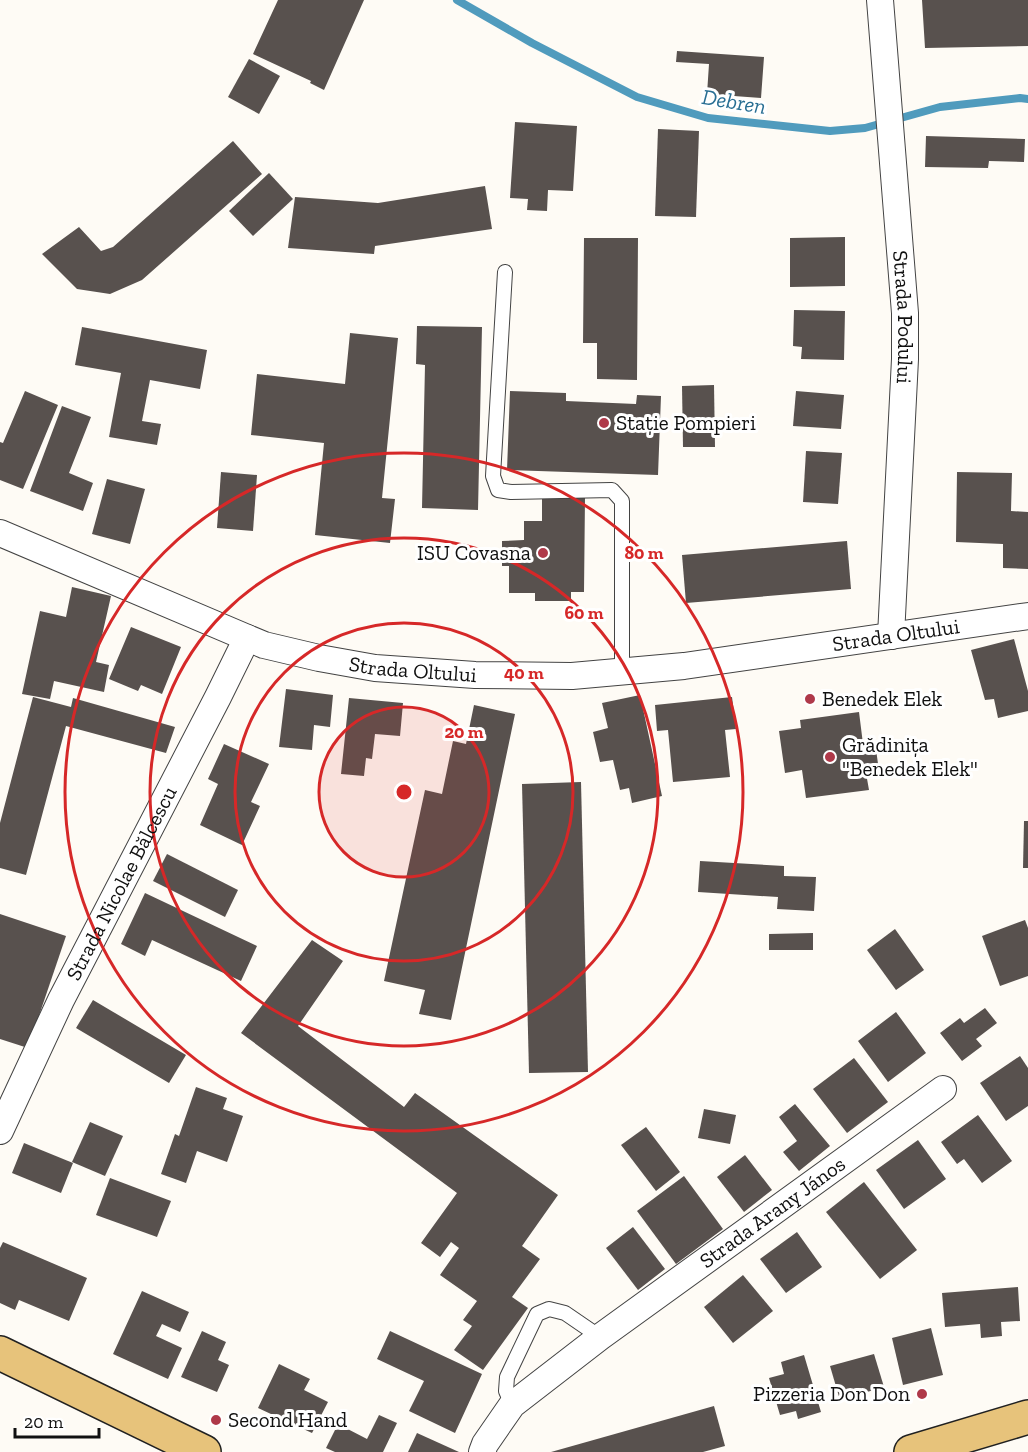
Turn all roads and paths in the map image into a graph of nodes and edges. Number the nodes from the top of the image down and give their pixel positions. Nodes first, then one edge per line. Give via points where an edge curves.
1 (880, 0) edge
2 (505, 272) dead end
3 (0, 533) edge
4 (1028, 616) edge
5 (891, 636) junction
6 (247, 638) junction
7 (622, 671) junction
8 (943, 1089) dead end
9 (0, 1131) edge
10 (600, 1337) junction
11 (1, 1354) edge
12 (512, 1405) junction
13 (1028, 1417) edge
14 (942, 1443) junction
15 (204, 1452) edge
16 (482, 1452) edge
17 (911, 1452) edge
18 (994, 1452) edge

1 - 5 street, Strada Podului via 905,313
2 - 7 lane via 493,476 498,490 612,490 622,501
3 - 6 street, Strada Oltului
4 - 5 street, Strada Oltului
5 - 7 street, Strada Oltului via 684,666
6 - 7 street, Strada Oltului via 295,653 375,668 548,676
6 - 9 street, Strada Nicolae Bălcescu via 61,1000
8 - 10 street, Strada Arany János
10 - 12 street, Strada Arany János
10 - 12 lane via 565,1313 549,1310 537,1314 507,1377 506,1391
11 - 15 main road
12 - 16 street, Strada Arany János
13 - 14 main road
14 - 17 main road
14 - 18 main road

